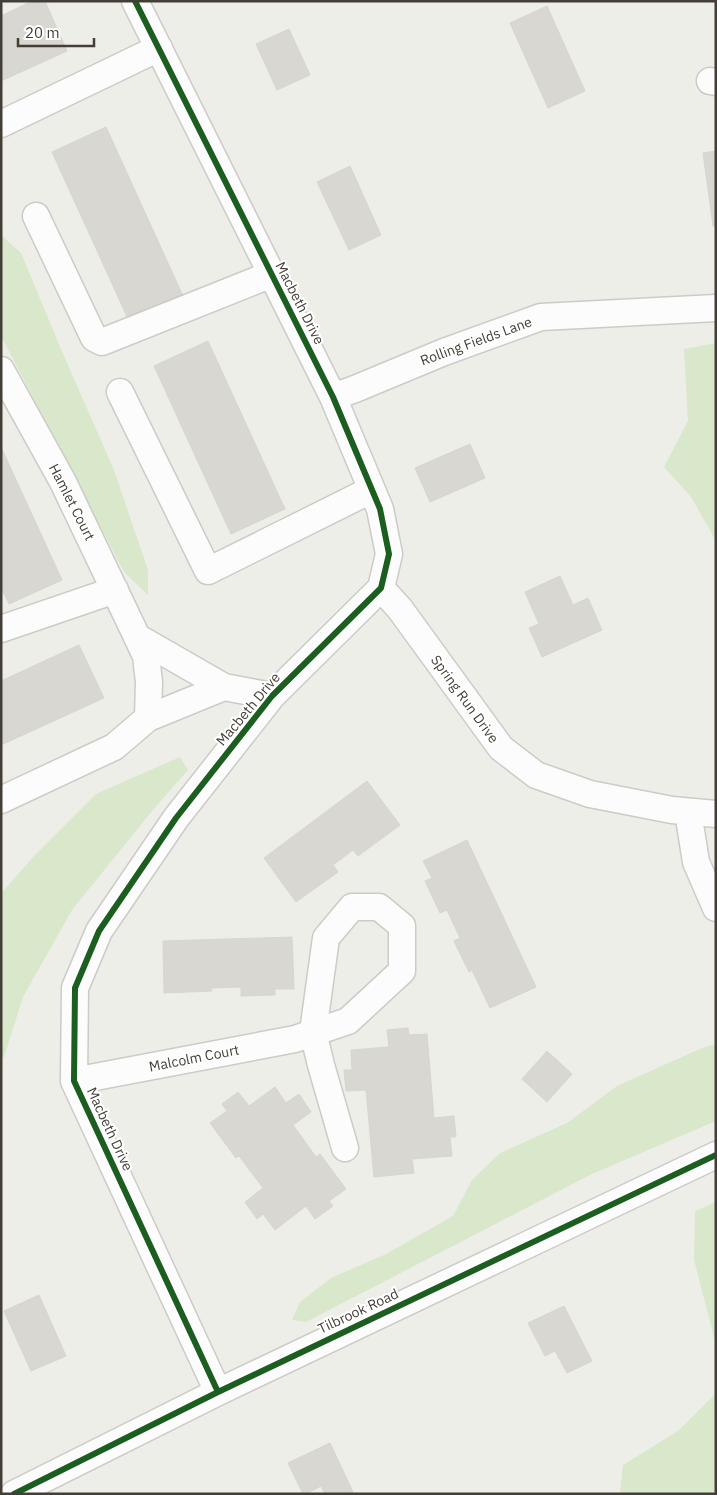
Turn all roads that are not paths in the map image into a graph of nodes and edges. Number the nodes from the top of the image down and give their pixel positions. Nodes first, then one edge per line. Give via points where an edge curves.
1 (135, 1) edge
2 (159, 48) junction
3 (1, 124) edge
4 (36, 216) dead end
5 (272, 274) junction
6 (716, 308) edge
7 (1, 370) edge
8 (120, 392) dead end
9 (333, 397) junction
10 (371, 490) junction
11 (381, 588) junction
12 (115, 590) junction
13 (1, 629) edge
14 (137, 637) junction
15 (224, 688) junction
16 (272, 696) junction
17 (148, 718) junction
18 (1, 800) edge
19 (688, 812) junction
20 (716, 814) edge
21 (716, 908) edge
22 (314, 1032) junction
23 (74, 1081) junction
24 (345, 1148) dead end
25 (716, 1155) edge
26 (218, 1392) junction
27 (14, 1494) edge

1 - 2 street, Macbeth Drive
2 - 3 street
2 - 5 street, Macbeth Drive
4 - 5 street via 94,338 102,342
5 - 9 street, Macbeth Drive
6 - 9 street, Rolling Fields Lane via 541,317
7 - 12 street, Hamlet Court via 63,482
8 - 10 street via 208,571
9 - 10 street, Macbeth Drive
10 - 11 street, Macbeth Drive via 380,509 389,554
11 - 16 street, Macbeth Drive
11 - 19 street, Spring Run Drive via 400,609 501,748 536,775 590,794
12 - 13 street
12 - 14 street, Hamlet Court
14 - 15 street
14 - 17 street, Hamlet Court via 146,656
15 - 16 street
15 - 17 street
16 - 23 street, Macbeth Drive via 176,818 99,931 75,988
17 - 18 street via 114,747
19 - 20 street, Spring Run Drive
19 - 21 street via 696,862
22 - 22 street, Malcolm Court via 348,1021 402,971 402,926 379,907 352,907 326,938
22 - 23 street, Malcolm Court via 295,1039
22 - 24 street
23 - 26 street, Macbeth Drive
25 - 26 street, Tilbrook Road
26 - 27 street, Tilbrook Road

